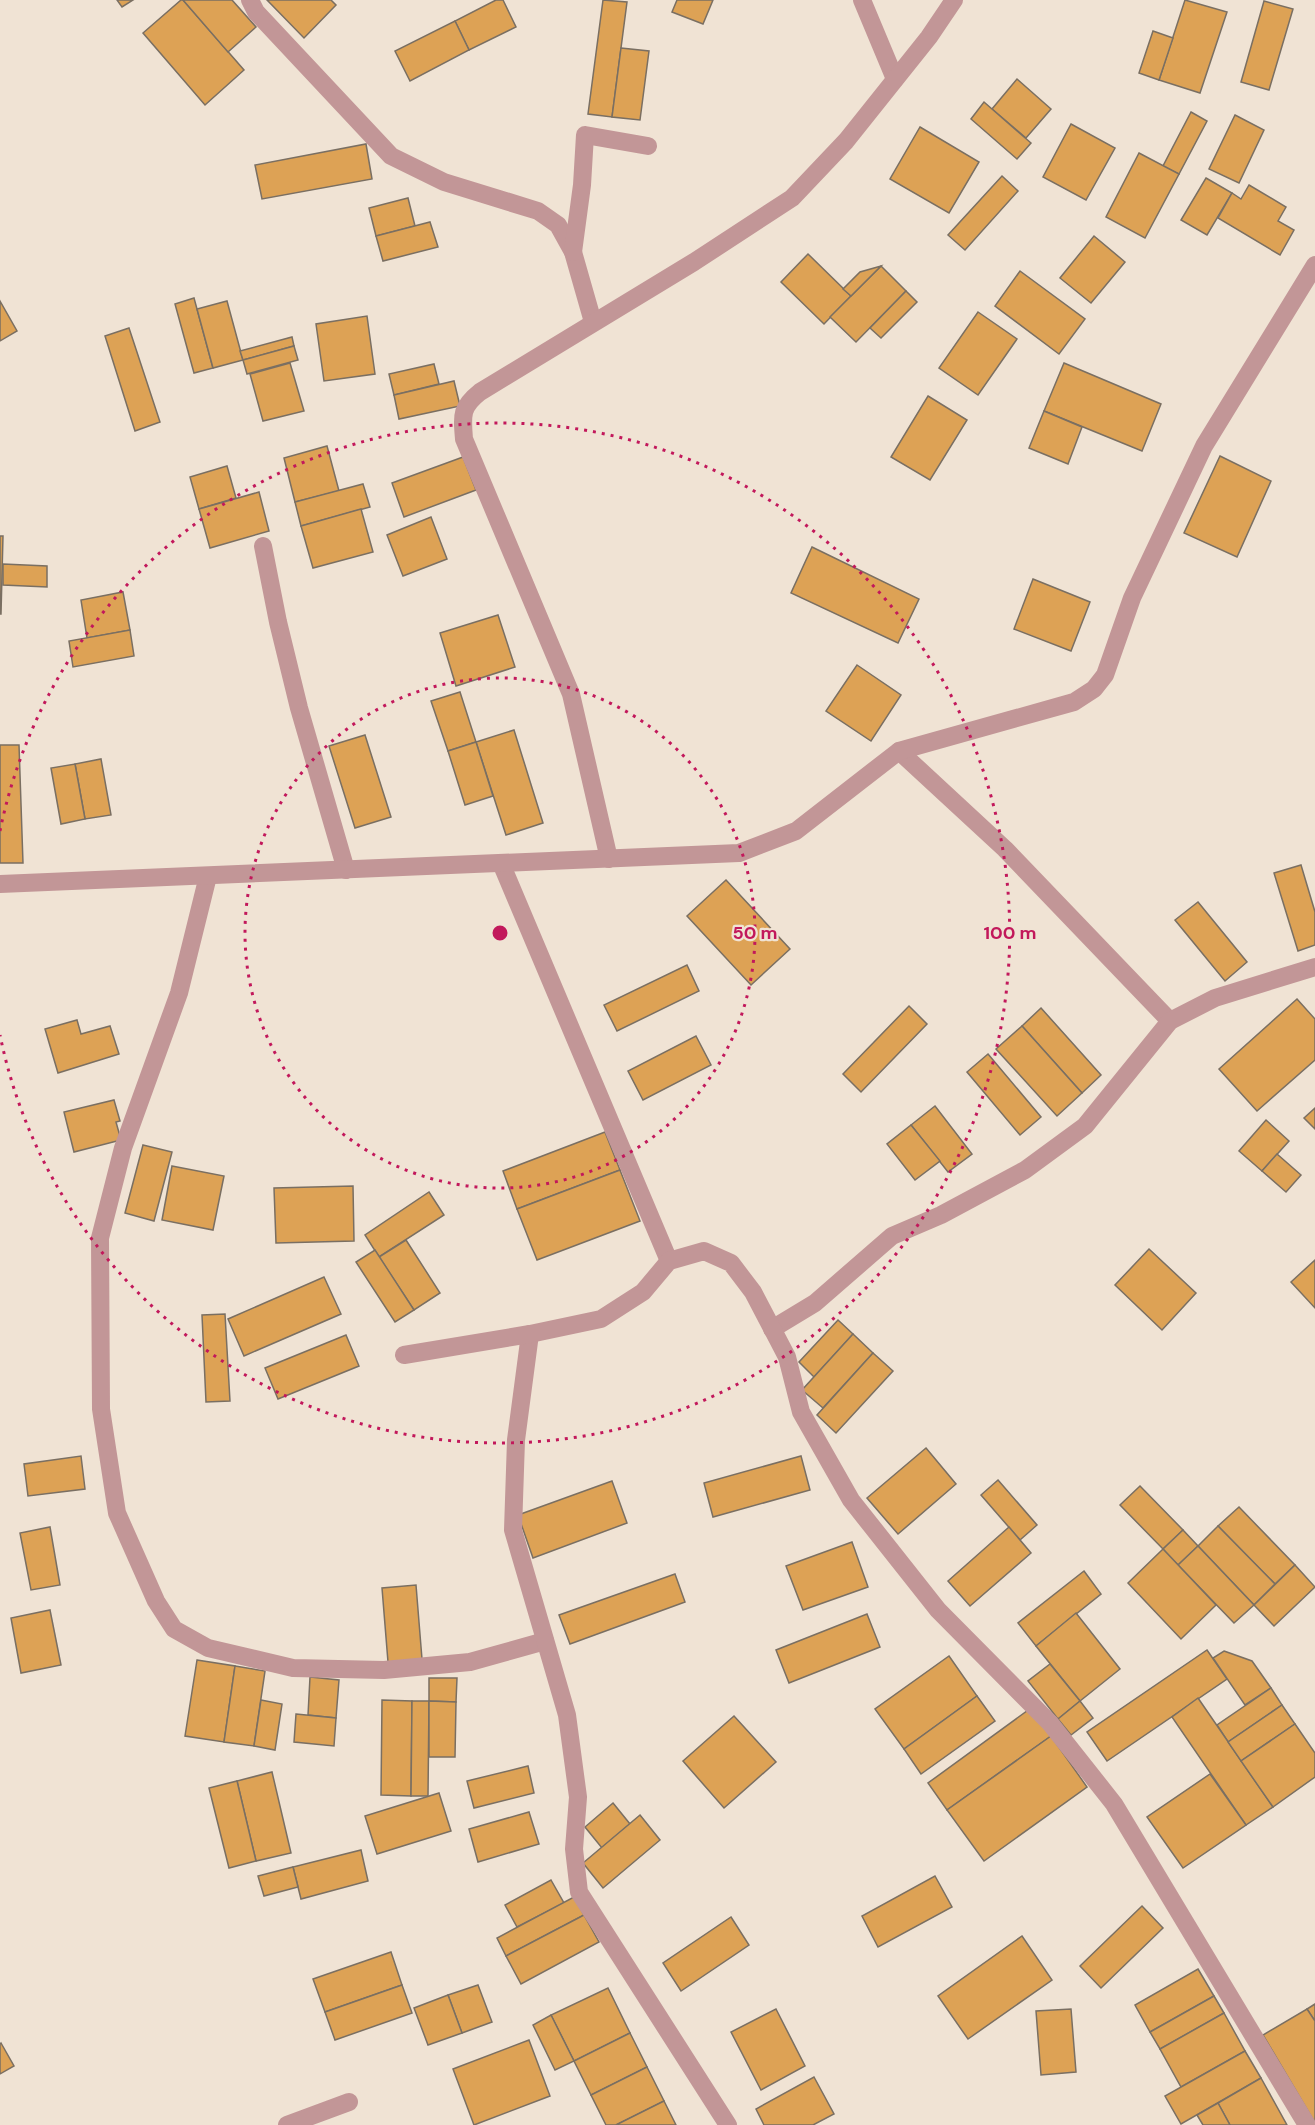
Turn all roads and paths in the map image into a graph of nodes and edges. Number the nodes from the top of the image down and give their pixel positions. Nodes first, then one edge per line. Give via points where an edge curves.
1 (250, 0) edge
2 (862, 0) edge
3 (954, 0) edge
4 (895, 79) junction
5 (648, 146) dead end
6 (573, 252) junction
7 (1315, 265) edge
8 (593, 322) junction
9 (263, 546) dead end
10 (899, 751) junction
11 (609, 859) junction
12 (501, 863) junction
13 (346, 870) junction
14 (208, 876) junction
15 (0, 884) edge
16 (1315, 968) edge
17 (1170, 1021) junction
18 (669, 1261) junction
19 (772, 1329) junction
20 (530, 1334) junction
21 (404, 1355) dead end
22 (545, 1641) junction
23 (349, 2102) dead end
24 (286, 2125) edge
25 (728, 2125) edge
26 (1307, 2125) edge

1 - 6 street via 256,12 391,156 444,182 538,212 558,225
2 - 4 street
3 - 4 street
4 - 8 street via 846,141 792,198
5 - 6 street via 585,135
6 - 8 street
7 - 10 street via 1204,446 1132,598 1105,675 1094,689 1074,702
8 - 11 street via 480,392 468,402 463,420 464,439 571,694
9 - 13 street via 299,708
10 - 11 street via 796,831 739,853
10 - 17 street via 1005,849
11 - 12 street
12 - 13 street
12 - 18 street
13 - 14 street
14 - 15 street
14 - 22 street via 179,993 123,1148 100,1238 101,1408 117,1513 156,1600 174,1629 208,1648 293,1668 384,1671 470,1662
16 - 17 street via 1215,998
17 - 19 street via 1085,1126 1025,1170 892,1236 815,1303
18 - 19 street via 704,1251 730,1263 753,1292
18 - 20 street via 643,1292 601,1319
19 - 26 street via 786,1357 801,1412 851,1500 938,1610 1050,1723 1114,1804
20 - 21 street
20 - 22 street via 516,1440 513,1530
22 - 25 street via 567,1716 578,1797 574,1849 579,1892
23 - 24 street

